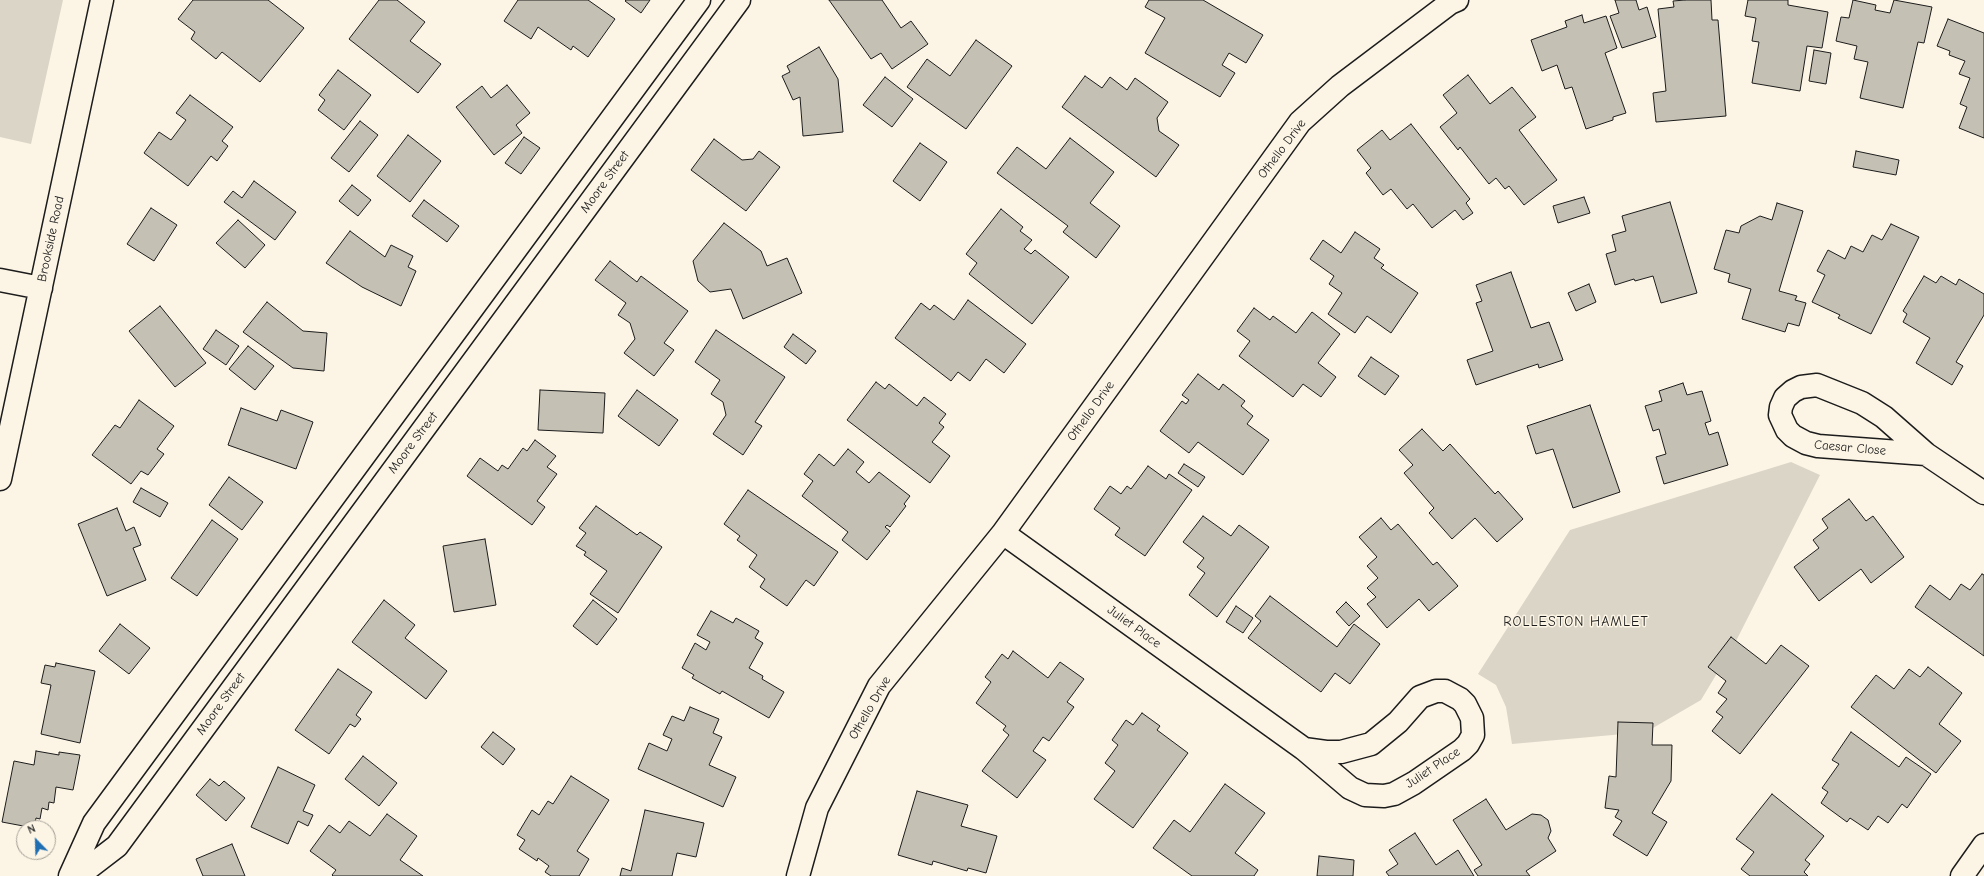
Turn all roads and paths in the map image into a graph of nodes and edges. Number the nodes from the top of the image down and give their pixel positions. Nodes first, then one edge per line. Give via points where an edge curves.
1 (102, 0) edge
2 (699, 0) edge
3 (739, 0) edge
4 (1457, 0) edge
5 (0, 280) edge
6 (41, 288) junction
7 (1926, 454) junction
8 (0, 479) edge
9 (1984, 493) edge
10 (1003, 533) junction
11 (1304, 749) junction
12 (1984, 845) edge
13 (70, 876) edge
14 (78, 876) edge
15 (798, 876) edge
16 (1962, 876) edge

1 - 6 street, Brookside Road
2 - 13 street via 94,823
3 - 14 street, Moore Street via 117,846
4 - 10 street, Othello Drive via 1340,86 1300,122
5 - 6 street
6 - 8 street, Brookside Road
7 - 7 street, Caesar Close via 1806,443 1787,430 1780,415 1781,407 1785,398 1793,391 1817,385 1873,409
7 - 9 street, Caesar Close
10 - 11 street, Juliet Place
10 - 15 street, Othello Drive via 879,686 817,808
11 - 11 street, Juliet Place via 1341,752 1371,744 1398,722 1420,697 1436,691 1445,691 1460,699 1466,704 1472,718 1473,735 1462,750 1409,786 1384,796 1365,795 1350,788
12 - 16 street

